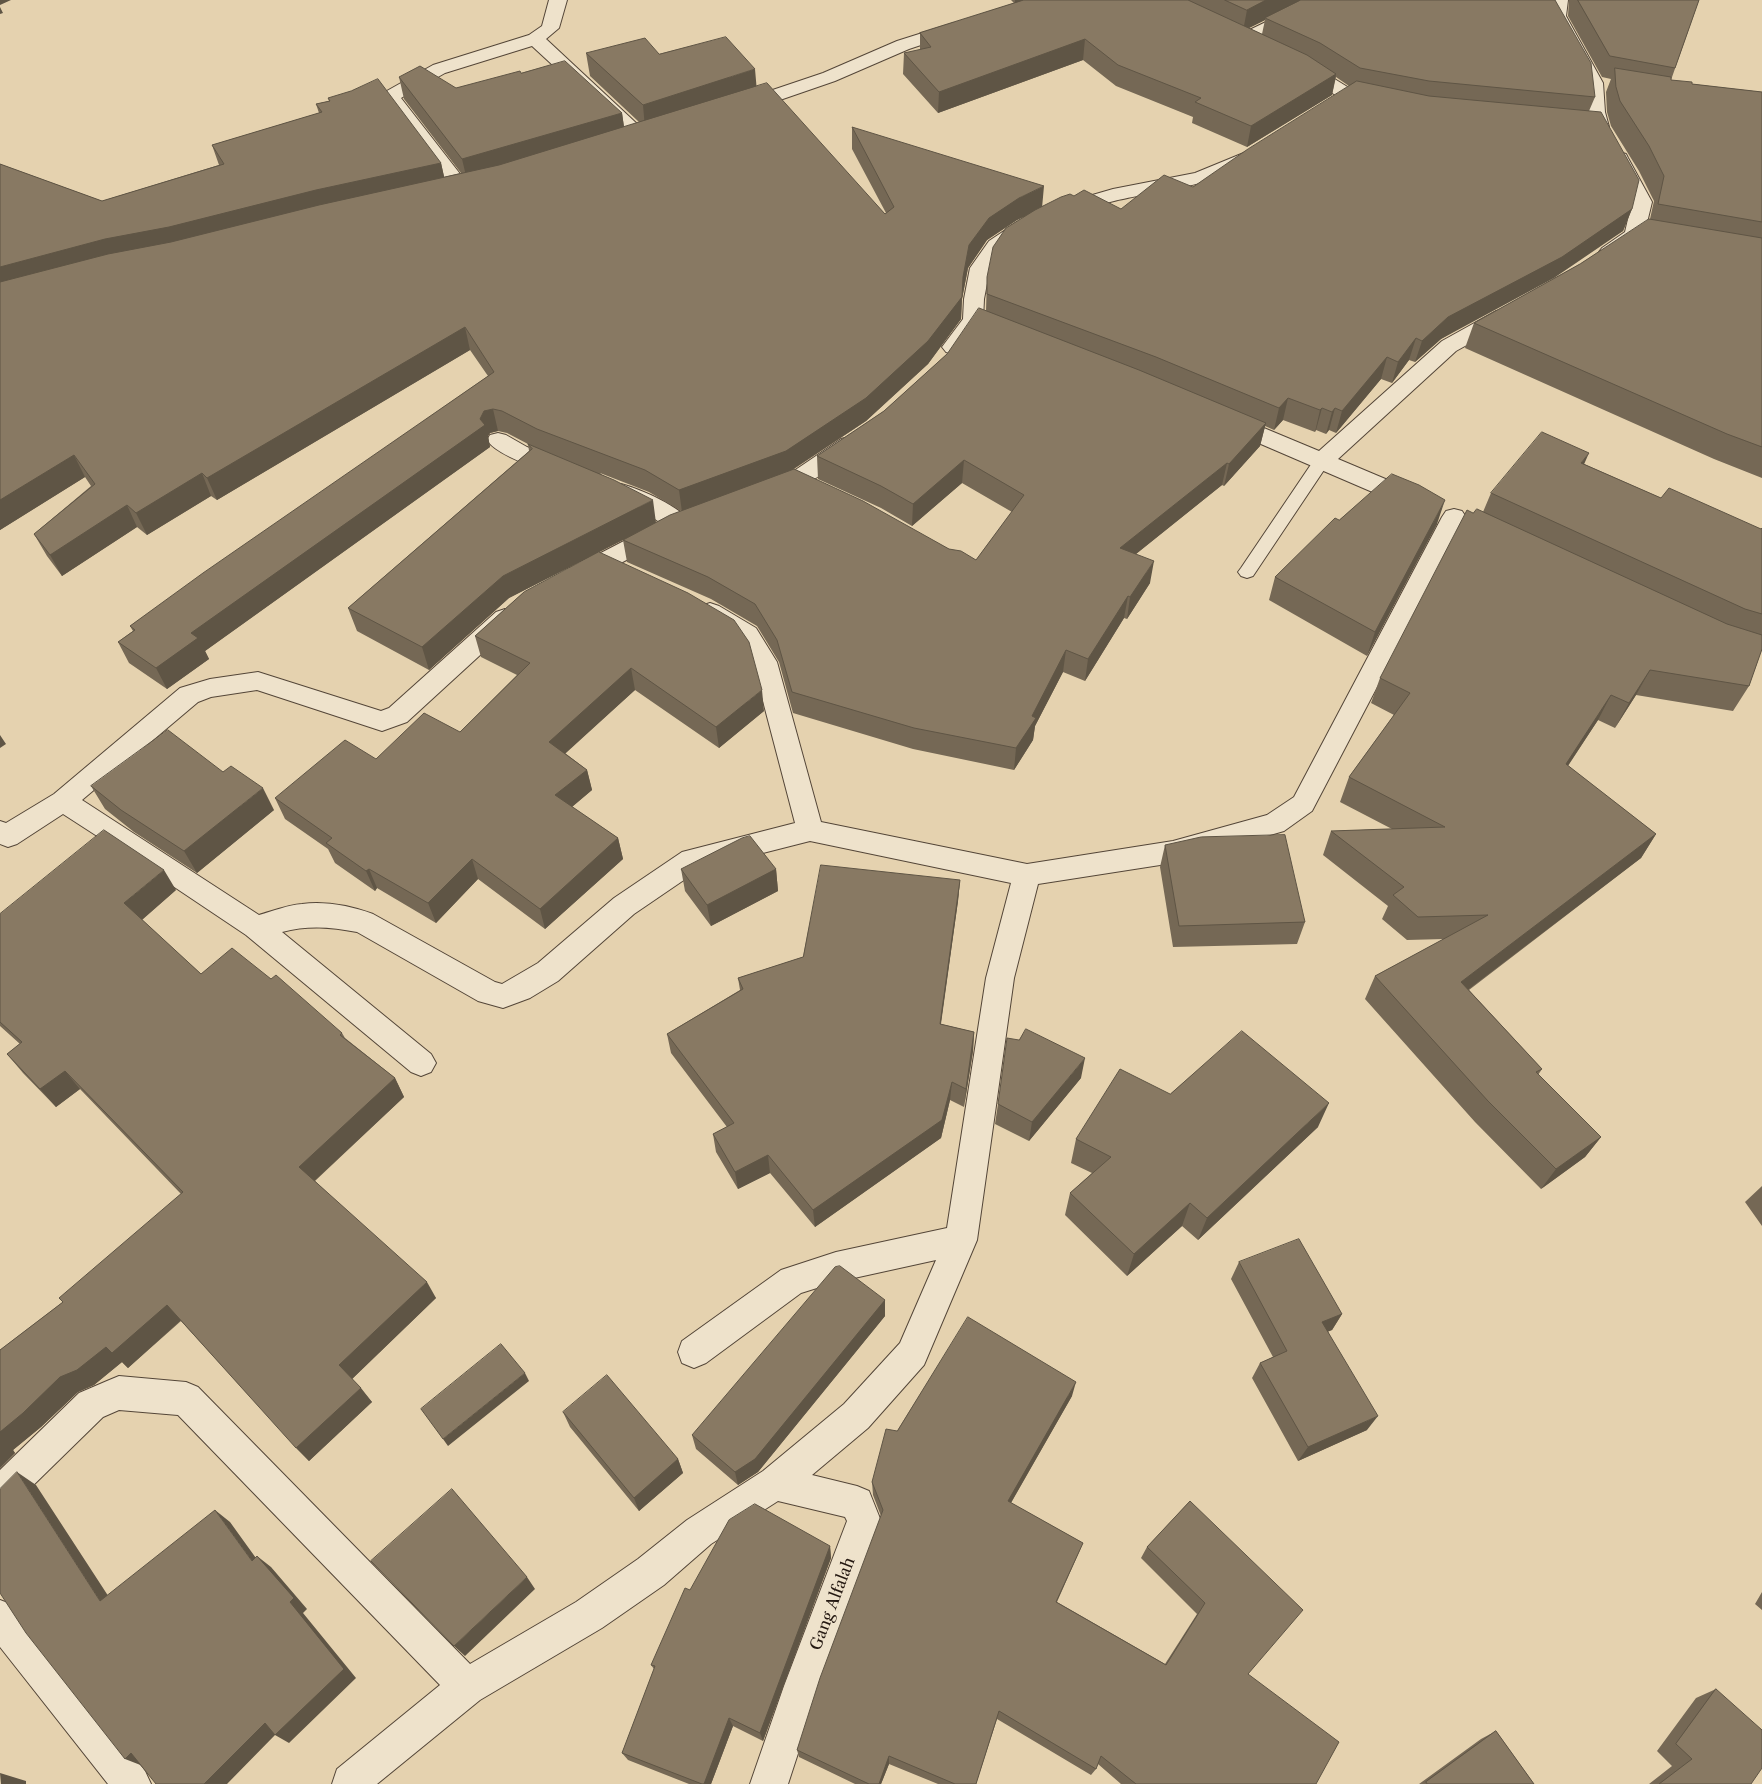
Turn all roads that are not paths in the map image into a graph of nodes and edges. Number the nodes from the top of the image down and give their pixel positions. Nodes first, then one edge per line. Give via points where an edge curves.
1 (558, 0) edge
2 (1559, 0) edge
3 (1309, 5) edge
4 (968, 23) edge
5 (535, 39) junction
6 (1259, 47) edge
7 (1284, 58) edge
8 (1348, 99) edge
9 (724, 112) edge
10 (1561, 124) edge
11 (1600, 127) junction
12 (659, 130) edge
13 (640, 136) junction
14 (622, 141) edge
15 (1268, 145) edge
16 (461, 188) edge
17 (1593, 264) edge
18 (1519, 308) edge
19 (942, 363) edge
20 (1206, 412) edge
21 (867, 432) edge
22 (498, 440) dead end
23 (1322, 461) junction
24 (578, 475) edge
25 (796, 480) junction
26 (605, 486) edge
27 (821, 492) edge
28 (755, 496) edge
29 (602, 562) junction
30 (1247, 572) dead end
31 (629, 574) edge
32 (560, 584) edge
33 (692, 603) edge
34 (519, 606) edge
35 (63, 801) junction
36 (810, 830) junction
37 (3, 837) edge
38 (1027, 875) junction
39 (256, 927) junction
40 (421, 1063) dead end
41 (961, 1240) junction
42 (694, 1352) dead end
43 (775, 1483) junction
44 (0, 1494) edge
45 (7, 1638) edge
46 (467, 1687) junction
47 (350, 1782) dead end
48 (132, 1784) edge
49 (769, 1784) edge

1 - 5 street via 550,28
2 - 11 street via 1557,16 1603,85 1596,112
3 - 6 street via 1236,37
4 - 9 street via 903,45 830,77
5 - 13 street
5 - 16 street via 439,69 391,96
7 - 8 street via 1309,70
10 - 11 street
11 - 17 street via 1642,202 1643,237
12 - 13 street
13 - 14 street
15 - 19 street via 1236,165 1052,213 996,245 980,268 974,298 982,323
18 - 23 street via 1449,346
20 - 23 street
21 - 25 street
22 - 24 street
23 - 30 lane
23 - 38 street via 1448,515 1340,736 1302,804 1276,824 1173,852
25 - 27 street
25 - 28 street
26 - 29 street via 690,521
29 - 31 street
29 - 32 street
33 - 36 street via 746,634 765,662
34 - 35 street via 398,715 382,721 258,681 210,688 189,695
35 - 37 street
35 - 39 street
36 - 38 street
36 - 39 street via 692,860 624,906 548,972 503,996 488,992 362,922 335,916 302,915
38 - 41 street via 1000,978
39 - 40 street
41 - 42 street via 836,1267 792,1281
41 - 43 street via 912,1354 856,1416
43 - 46 street via 699,1532 651,1572 589,1615
43 - 49 street, Gang Alfalah via 857,1503 864,1521
44 - 46 street via 91,1405 119,1393 186,1399
45 - 48 street
46 - 47 street

